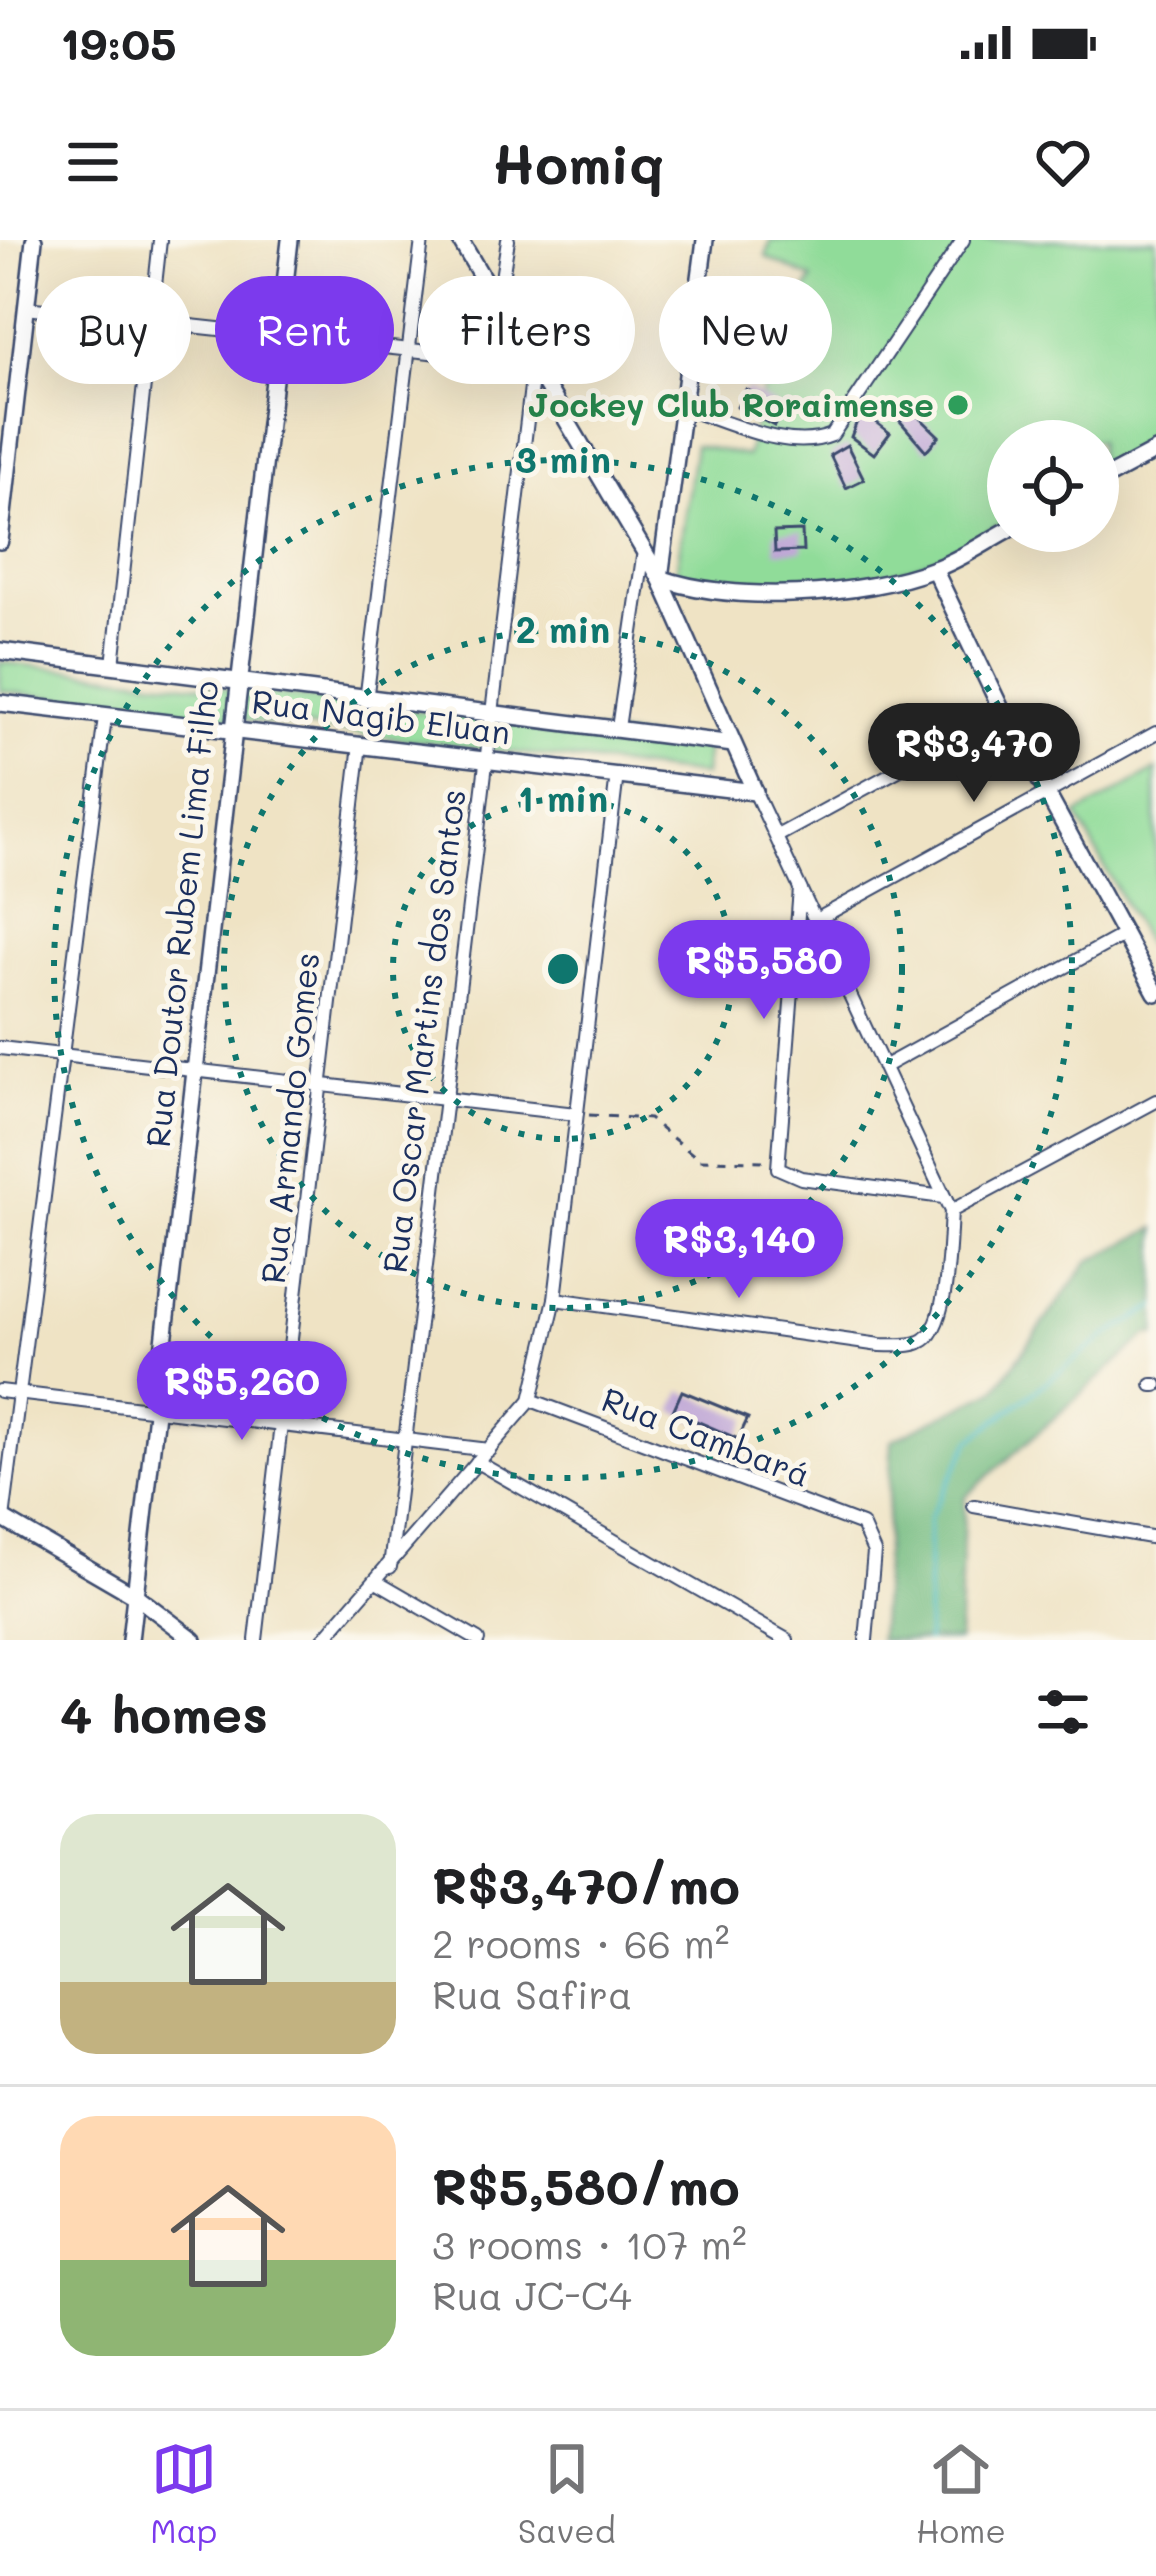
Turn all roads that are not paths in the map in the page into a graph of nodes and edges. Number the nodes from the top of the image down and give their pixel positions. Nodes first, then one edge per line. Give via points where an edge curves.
1 (34, 240) edge
2 (160, 240) edge
3 (290, 240) edge
4 (422, 240) edge
5 (460, 240) edge
6 (508, 240) edge
7 (705, 240) edge
8 (963, 240) edge
9 (156, 276) edge
10 (286, 276) edge
11 (481, 276) edge
12 (502, 276) edge
13 (26, 308) junction
14 (36, 309) edge
15 (394, 350) edge
16 (410, 352) junction
17 (418, 353) edge
18 (143, 384) edge
19 (273, 384) edge
20 (530, 384) edge
21 (542, 384) edge
22 (686, 409) junction
23 (1153, 459) edge
24 (1119, 473) edge
25 (987, 541) edge
26 (0, 542) edge
27 (643, 557) junction
28 (934, 569) junction
29 (660, 578) junction
30 (638, 593) junction
31 (0, 651) edge
32 (113, 665) junction
33 (238, 683) junction
34 (366, 700) junction
35 (0, 703) edge
36 (1003, 713) junction
37 (488, 715) junction
38 (105, 717) junction
39 (618, 728) junction
40 (233, 730) junction
41 (1156, 733) edge
42 (361, 744) junction
43 (733, 744) junction
44 (483, 759) junction
45 (617, 774) junction
46 (755, 792) junction
47 (1046, 792) junction
48 (779, 835) junction
49 (800, 886) junction
50 (816, 920) junction
51 (1124, 934) junction
52 (1156, 993) edge
53 (0, 1048) edge
54 (63, 1056) junction
55 (885, 1066) junction
56 (194, 1070) junction
57 (320, 1084) junction
58 (443, 1100) junction
59 (1156, 1101) edge
60 (576, 1114) junction
61 (944, 1197) junction
62 (951, 1211) junction
63 (555, 1299) junction
64 (0, 1391) edge
65 (22, 1394) junction
66 (531, 1400) junction
67 (157, 1407) junction
68 (284, 1424) junction
69 (405, 1440) junction
70 (488, 1450) junction
71 (477, 1462) junction
72 (974, 1506) dead end
73 (3, 1519) edge
74 (1156, 1538) edge
75 (390, 1568) junction
76 (378, 1582) junction
77 (136, 1596) junction
78 (130, 1640) edge
79 (194, 1640) edge
80 (256, 1640) edge
81 (323, 1640) edge
82 (478, 1640) edge
83 (787, 1640) edge
84 (866, 1640) edge

1 - 13 street
2 - 9 street
3 - 10 street, Rua Doutor Rubem Lima Filho
4 - 16 street
5 - 11 street
6 - 12 street
7 - 22 street
8 - 22 street via 832,435 791,440
13 - 14 street
13 - 26 street
15 - 16 street
16 - 17 street
16 - 34 street
18 - 32 street
19 - 33 street, Rua Doutor Rubem Lima Filho
20 - 37 street, Rua Oscar Martins dos Santos
21 - 27 street
22 - 29 street
23 - 24 street
25 - 28 street
27 - 29 street
27 - 30 street
28 - 29 street via 796,592
28 - 36 street
29 - 30 street via 646,577
29 - 43 street
30 - 39 street
31 - 32 street, Rua Nagib Eluan
32 - 33 street, Rua Nagib Eluan
33 - 34 street, Rua Nagib Eluan
33 - 40 street, Rua Doutor Rubem Lima Filho
34 - 37 street, Rua Nagib Eluan
35 - 38 street, Rua Nagib Eluan
36 - 47 street
36 - 48 street
37 - 39 street, Rua Nagib Eluan
37 - 44 street, Rua Oscar Martins dos Santos
38 - 40 street, Rua Nagib Eluan
38 - 54 street
39 - 43 street, Rua Nagib Eluan
40 - 42 street, Rua Nagib Eluan
40 - 56 street, Rua Doutor Rubem Lima Filho
41 - 47 street
42 - 44 street, Rua Nagib Eluan
42 - 57 street, Rua Armando Gomes
43 - 46 street
44 - 45 street, Rua Nagib Eluan
44 - 58 street, Rua Oscar Martins dos Santos
45 - 46 street, Rua Nagib Eluan
45 - 60 street
46 - 48 street
47 - 50 street
47 - 51 street
48 - 49 street
49 - 50 street
49 - 61 street via 776,1161 801,1178
50 - 55 street
51 - 52 street
51 - 55 street
53 - 54 street
54 - 56 street
54 - 65 street
55 - 61 street
56 - 57 street
56 - 67 street, Rua Doutor Rubem Lima Filho
57 - 58 street
57 - 68 street, Rua Armando Gomes
58 - 60 street
58 - 69 street, Rua Oscar Martins dos Santos
59 - 62 street
60 - 63 street
61 - 62 street
62 - 63 street via 933,1334 922,1342 880,1345
63 - 66 street
64 - 65 street
65 - 67 street
65 - 73 street
66 - 70 street
66 - 84 street, Rua Cambará via 862,1525 874,1552
67 - 68 street
67 - 77 street, Rua Doutor Rubem Lima Filho
68 - 69 street
68 - 80 street, Rua Armando Gomes
69 - 70 street
69 - 75 street, Rua Oscar Martins dos Santos
70 - 71 street
71 - 75 street
71 - 83 street
72 - 74 street
73 - 77 street
75 - 76 street
76 - 81 street
76 - 82 street
77 - 78 street, Rua Doutor Rubem Lima Filho
77 - 79 street

